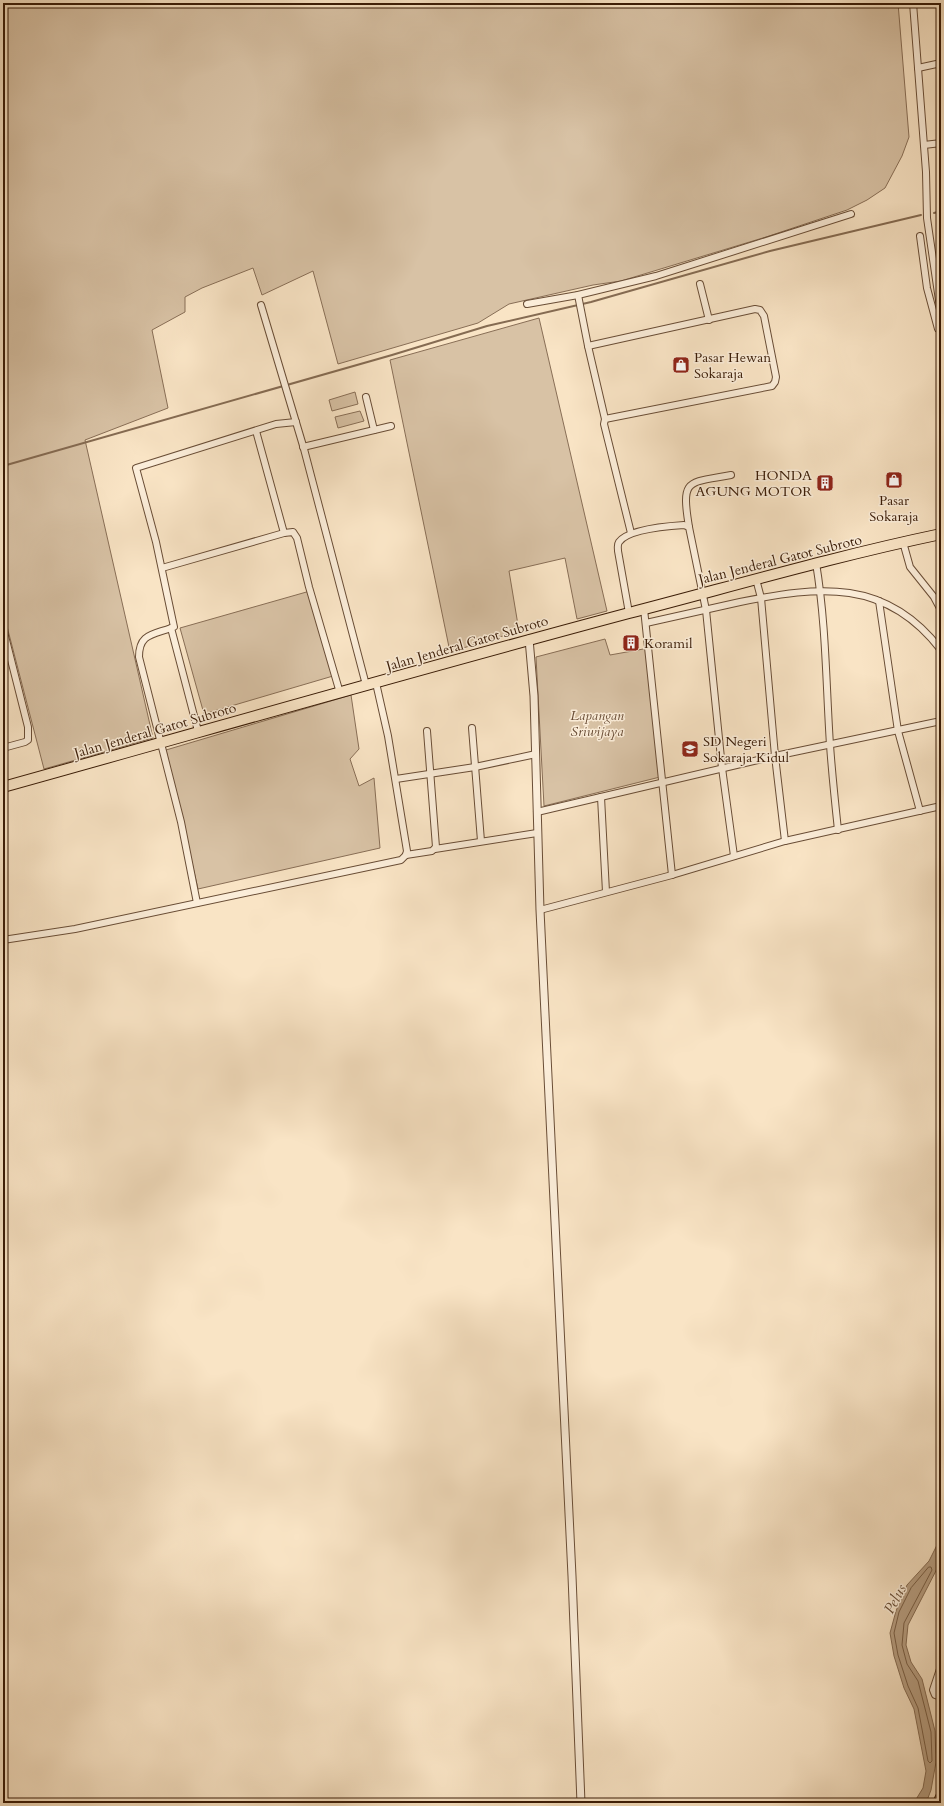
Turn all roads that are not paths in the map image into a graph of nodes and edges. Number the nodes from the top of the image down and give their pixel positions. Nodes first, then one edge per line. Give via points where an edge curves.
1 (913, 3) edge
2 (941, 63) edge
3 (918, 68) junction
4 (941, 143) edge
5 (924, 145) junction
6 (851, 214) dead end
7 (920, 236) dead end
8 (941, 269) edge
9 (934, 271) junction
10 (700, 284) dead end
11 (579, 298) junction
12 (527, 304) dead end
13 (261, 305) dead end
14 (941, 314) edge
15 (709, 320) junction
16 (941, 330) edge
17 (588, 346) junction
18 (366, 397) dead end
19 (605, 419) junction
20 (296, 422) junction
21 (391, 426) dead end
22 (374, 430) junction
23 (256, 431) junction
24 (303, 447) junction
25 (731, 475) dead end
26 (688, 527) junction
27 (284, 533) junction
28 (631, 533) junction
29 (941, 534) edge
30 (904, 542) junction
31 (816, 563) junction
32 (162, 568) junction
33 (756, 579) junction
34 (821, 590) junction
35 (702, 593) junction
36 (762, 598) junction
37 (880, 601) junction
38 (644, 609) junction
39 (706, 610) junction
40 (941, 610) edge
41 (630, 613) junction
42 (646, 623) junction
43 (3, 628) edge
44 (171, 628) junction
45 (529, 639) junction
46 (941, 650) edge
47 (371, 684) junction
48 (340, 693) junction
49 (941, 721) edge
50 (472, 728) dead end
51 (198, 731) junction
52 (428, 731) dead end
53 (898, 731) junction
54 (160, 742) junction
55 (830, 745) junction
56 (3, 748) edge
57 (536, 754) junction
58 (775, 756) junction
59 (475, 767) junction
60 (722, 768) junction
61 (431, 774) junction
62 (396, 779) junction
63 (663, 782) junction
64 (3, 787) edge
65 (600, 797) junction
66 (941, 806) edge
67 (920, 811) junction
68 (537, 812) junction
69 (838, 830) junction
70 (537, 833) junction
71 (481, 841) junction
72 (785, 841) junction
73 (435, 849) junction
74 (406, 855) junction
75 (734, 856) junction
76 (672, 875) junction
77 (606, 892) junction
78 (197, 903) junction
79 (540, 910) junction
80 (3, 940) edge
81 (941, 1666) edge
82 (941, 1697) edge
83 (941, 1795) edge
84 (581, 1803) edge
85 (937, 1803) edge

1 - 3 street
2 - 3 street
3 - 5 street
4 - 5 street
5 - 9 street via 926,200
6 - 11 street
7 - 16 street via 927,288 938,329
8 - 9 street
9 - 14 street
10 - 15 street
11 - 12 street
11 - 17 street
13 - 20 street
15 - 17 street
15 - 19 street via 760,310 764,316 776,377 772,386
17 - 19 street
18 - 22 street
19 - 28 street via 604,424
20 - 23 street via 276,424
20 - 24 street
21 - 22 street
22 - 24 street
23 - 27 street
23 - 32 street via 136,468
24 - 47 street
25 - 26 street via 694,482 688,487 685,505
26 - 28 street via 684,524
26 - 35 street
27 - 32 street
27 - 48 street via 293,532 297,538
28 - 41 street via 618,545
29 - 30 highway, Jalan Jenderal Gatot Subroto
30 - 31 highway, Jalan Jenderal Gatot Subroto
30 - 40 street via 910,567
31 - 33 highway, Jalan Jenderal Gatot Subroto
31 - 34 street
32 - 44 street via 174,627
33 - 35 highway, Jalan Jenderal Gatot Subroto
33 - 36 street
34 - 36 street via 789,592
34 - 37 street via 851,592
34 - 55 street
35 - 38 highway, Jalan Jenderal Gatot Subroto
35 - 39 street
36 - 39 street
36 - 58 street
37 - 46 street via 918,624
37 - 53 street
38 - 41 highway, Jalan Jenderal Gatot Subroto
38 - 42 street
39 - 42 street
39 - 60 street
41 - 45 highway, Jalan Jenderal Gatot Subroto
42 - 63 street
43 - 56 street via 28,727 28,740
44 - 51 street
44 - 54 street via 146,637 139,647 139,657
45 - 47 highway, Jalan Jenderal Gatot Subroto
45 - 57 street
47 - 48 highway, Jalan Jenderal Gatot Subroto
47 - 62 street via 388,736
48 - 51 highway, Jalan Jenderal Gatot Subroto
49 - 53 street
50 - 59 street
51 - 54 highway, Jalan Jenderal Gatot Subroto
52 - 61 street
53 - 55 street
53 - 67 street
54 - 64 highway, Jalan Jenderal Gatot Subroto
54 - 78 street via 181,822
55 - 58 street
55 - 69 street
57 - 59 street
57 - 68 street
58 - 60 street
58 - 72 street
59 - 61 street
59 - 71 street
60 - 63 street
60 - 75 street
61 - 62 street
61 - 73 street
62 - 74 street
63 - 65 street
63 - 76 street
65 - 68 street
65 - 77 street
66 - 67 street
67 - 69 street
68 - 70 street
69 - 72 street
70 - 71 street
70 - 79 street
71 - 73 street
72 - 75 street
73 - 74 street
74 - 78 street via 401,860
75 - 76 street
76 - 77 street
77 - 79 street
78 - 80 street via 75,929
79 - 84 street
81 - 82 street via 933,1690 935,1695
83 - 85 main road

